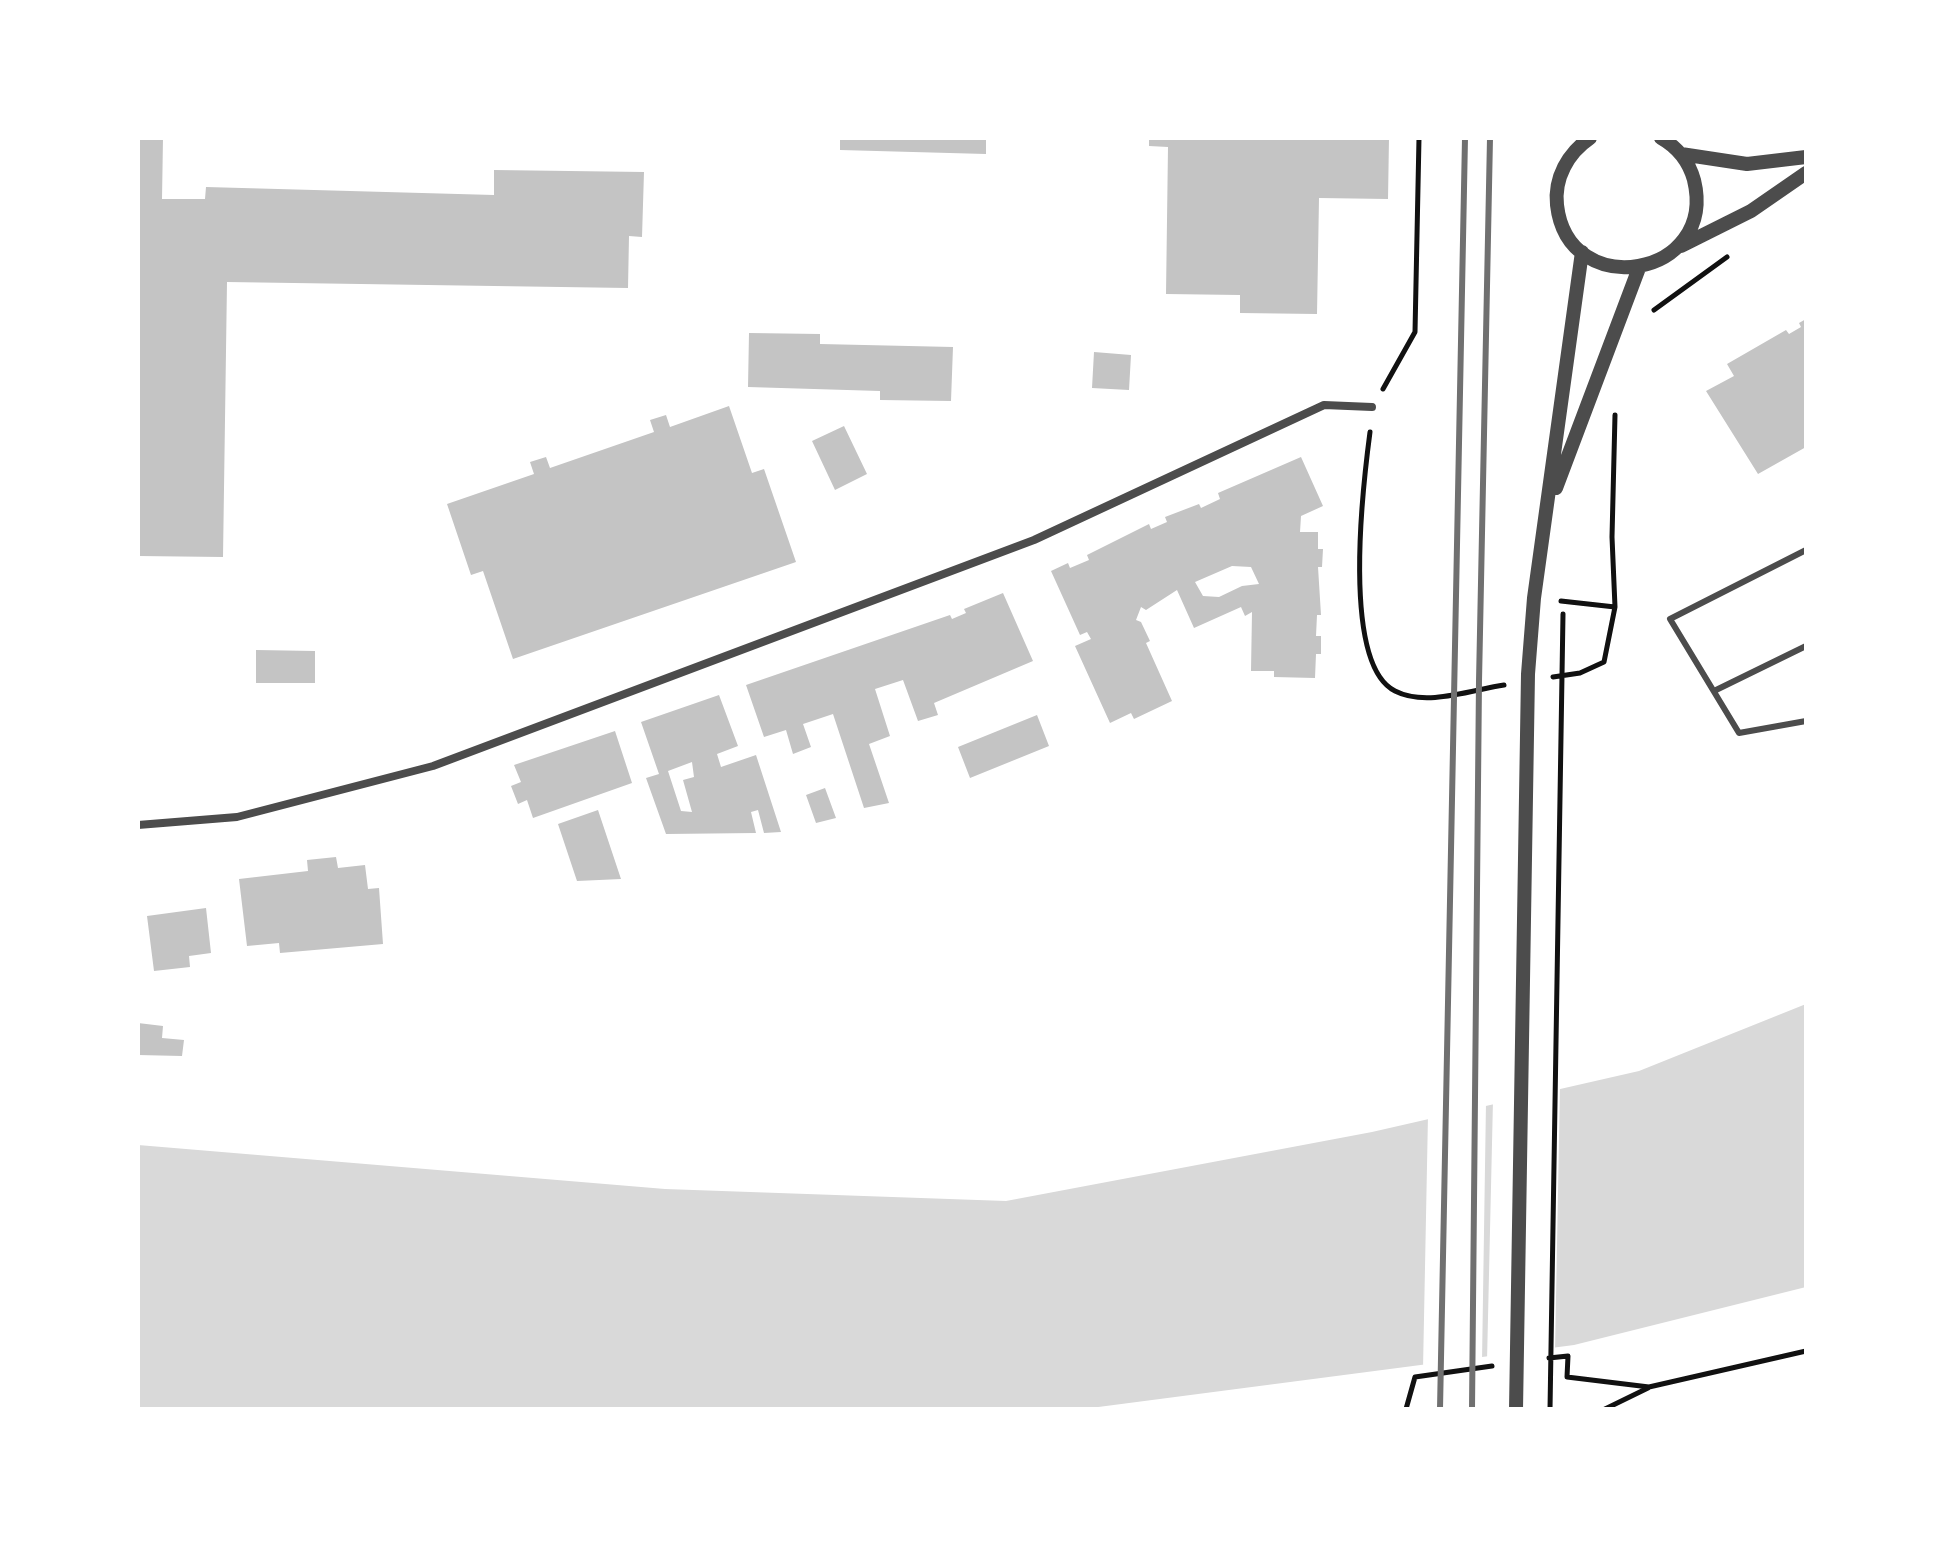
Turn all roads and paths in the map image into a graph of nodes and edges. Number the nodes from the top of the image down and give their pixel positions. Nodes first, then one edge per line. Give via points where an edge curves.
1 (1419, 138) edge
2 (1661, 138) edge
3 (1584, 140) edge
4 (1681, 154) junction
5 (1806, 157) edge
6 (1806, 173) edge
7 (1677, 248) junction
8 (1582, 252) junction
9 (1639, 268) junction
10 (1372, 407) joint
11 (1543, 526) junction
12 (1806, 550) edge
13 (1534, 598) junction
14 (1563, 601) junction
15 (1615, 607) dead end
16 (1806, 646) edge
17 (1714, 691) junction
18 (1806, 721) edge
19 (138, 825) edge
20 (1806, 1351) edge
21 (1537, 1360) dead end
22 (1507, 1364) dead end
23 (1649, 1387) junction
24 (1406, 1409) edge
25 (1516, 1409) edge
26 (1550, 1409) edge
27 (1605, 1409) edge

1 - 10 path via 1415,332
2 - 4 street
3 - 8 street via 1563,168 1556,198 1563,228
4 - 5 street via 1747,164
4 - 7 street via 1697,192 1689,232
6 - 7 street via 1751,211
7 - 9 street
8 - 9 street via 1610,266
8 - 11 street
9 - 11 street
10 - 19 street via 1324,405 1034,540 433,766 237,817
11 - 13 street
12 - 17 lane via 1670,619
13 - 14 path
13 - 25 street via 1528,674
14 - 15 path
14 - 26 path
16 - 17 lane
17 - 18 lane via 1739,733
20 - 23 path
21 - 23 path via 1568,1356 1567,1377
22 - 24 path via 1415,1377
23 - 27 path

